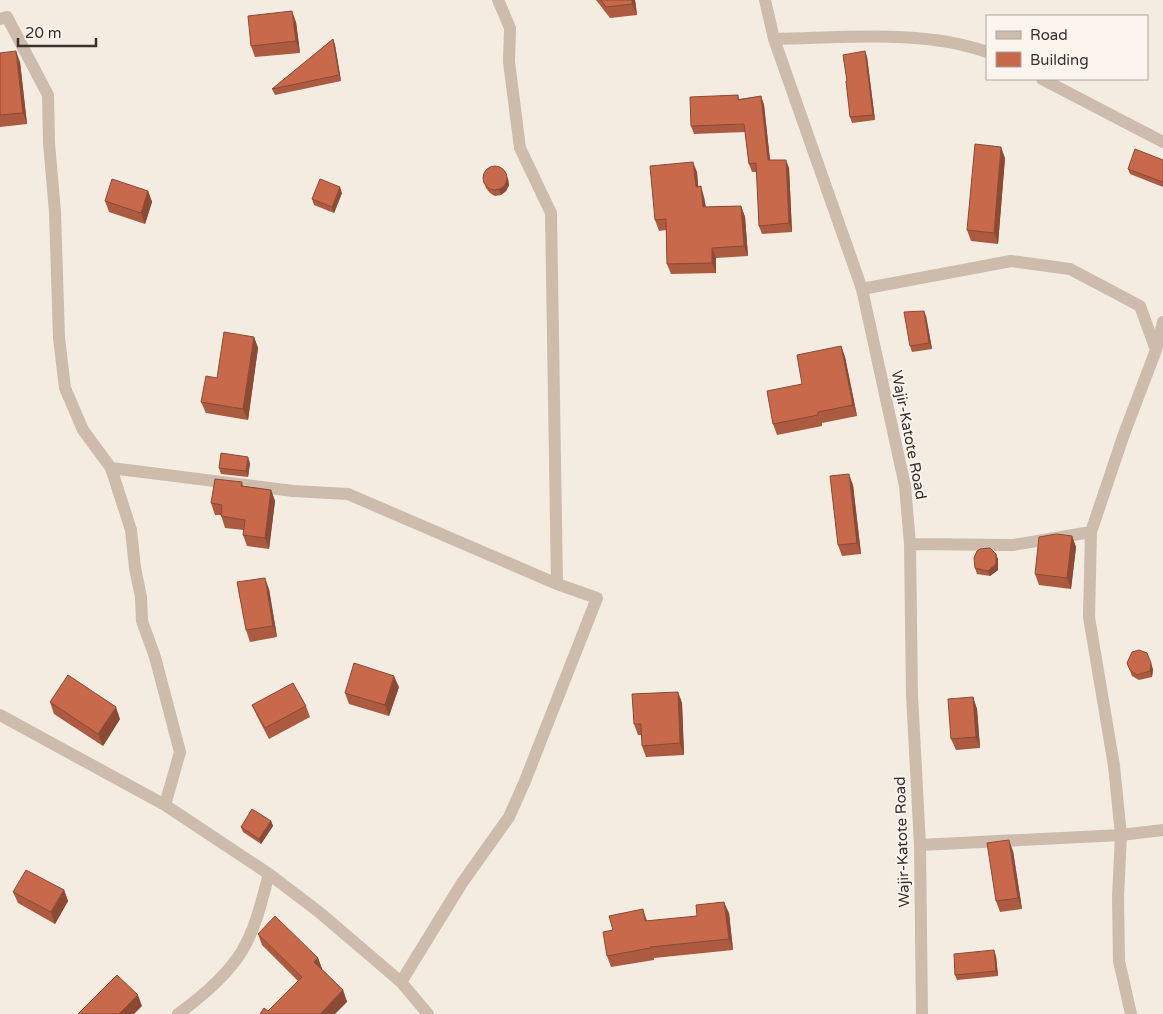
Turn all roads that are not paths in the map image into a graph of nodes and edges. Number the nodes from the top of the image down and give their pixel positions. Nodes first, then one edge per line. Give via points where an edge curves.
1 (498, 0) edge
2 (765, 0) edge
3 (0, 19) edge
4 (774, 38) junction
5 (986, 52) edge
6 (1044, 80) edge
7 (1163, 142) edge
8 (862, 289) junction
9 (1163, 322) edge
10 (1159, 352) edge
11 (112, 468) junction
12 (1091, 532) junction
13 (910, 544) junction
14 (557, 584) junction
15 (0, 715) edge
16 (164, 805) junction
17 (1163, 830) edge
18 (1121, 835) junction
19 (920, 845) junction
20 (269, 874) junction
21 (401, 982) junction
22 (178, 1014) edge
23 (428, 1014) edge
24 (922, 1014) edge
25 (1130, 1014) edge

1 - 14 street via 510,28 509,62 520,148 552,213
2 - 4 street, Wajir-Katote Road
3 - 11 street via 7,17 48,95 59,338 65,388 83,430
4 - 5 street via 912,37 966,44
4 - 8 street, Wajir-Katote Road
6 - 7 street
8 - 10 street via 1011,261 1070,269 1140,306
8 - 13 street, Wajir-Katote Road via 905,486
9 - 10 street
10 - 12 street via 1124,434
11 - 14 street via 293,491 348,494
11 - 16 street via 131,530 142,621 180,752
12 - 13 street via 1013,545
12 - 18 street via 1090,617 1114,766
13 - 19 street, Wajir-Katote Road via 912,695
14 - 21 street via 597,598 508,817 462,883
15 - 16 street
16 - 20 street
17 - 18 street
18 - 19 street
18 - 25 street via 1119,960
19 - 24 street, Wajir-Katote Road
20 - 21 street
20 - 22 street via 253,928 242,951 196,1001
21 - 23 street

